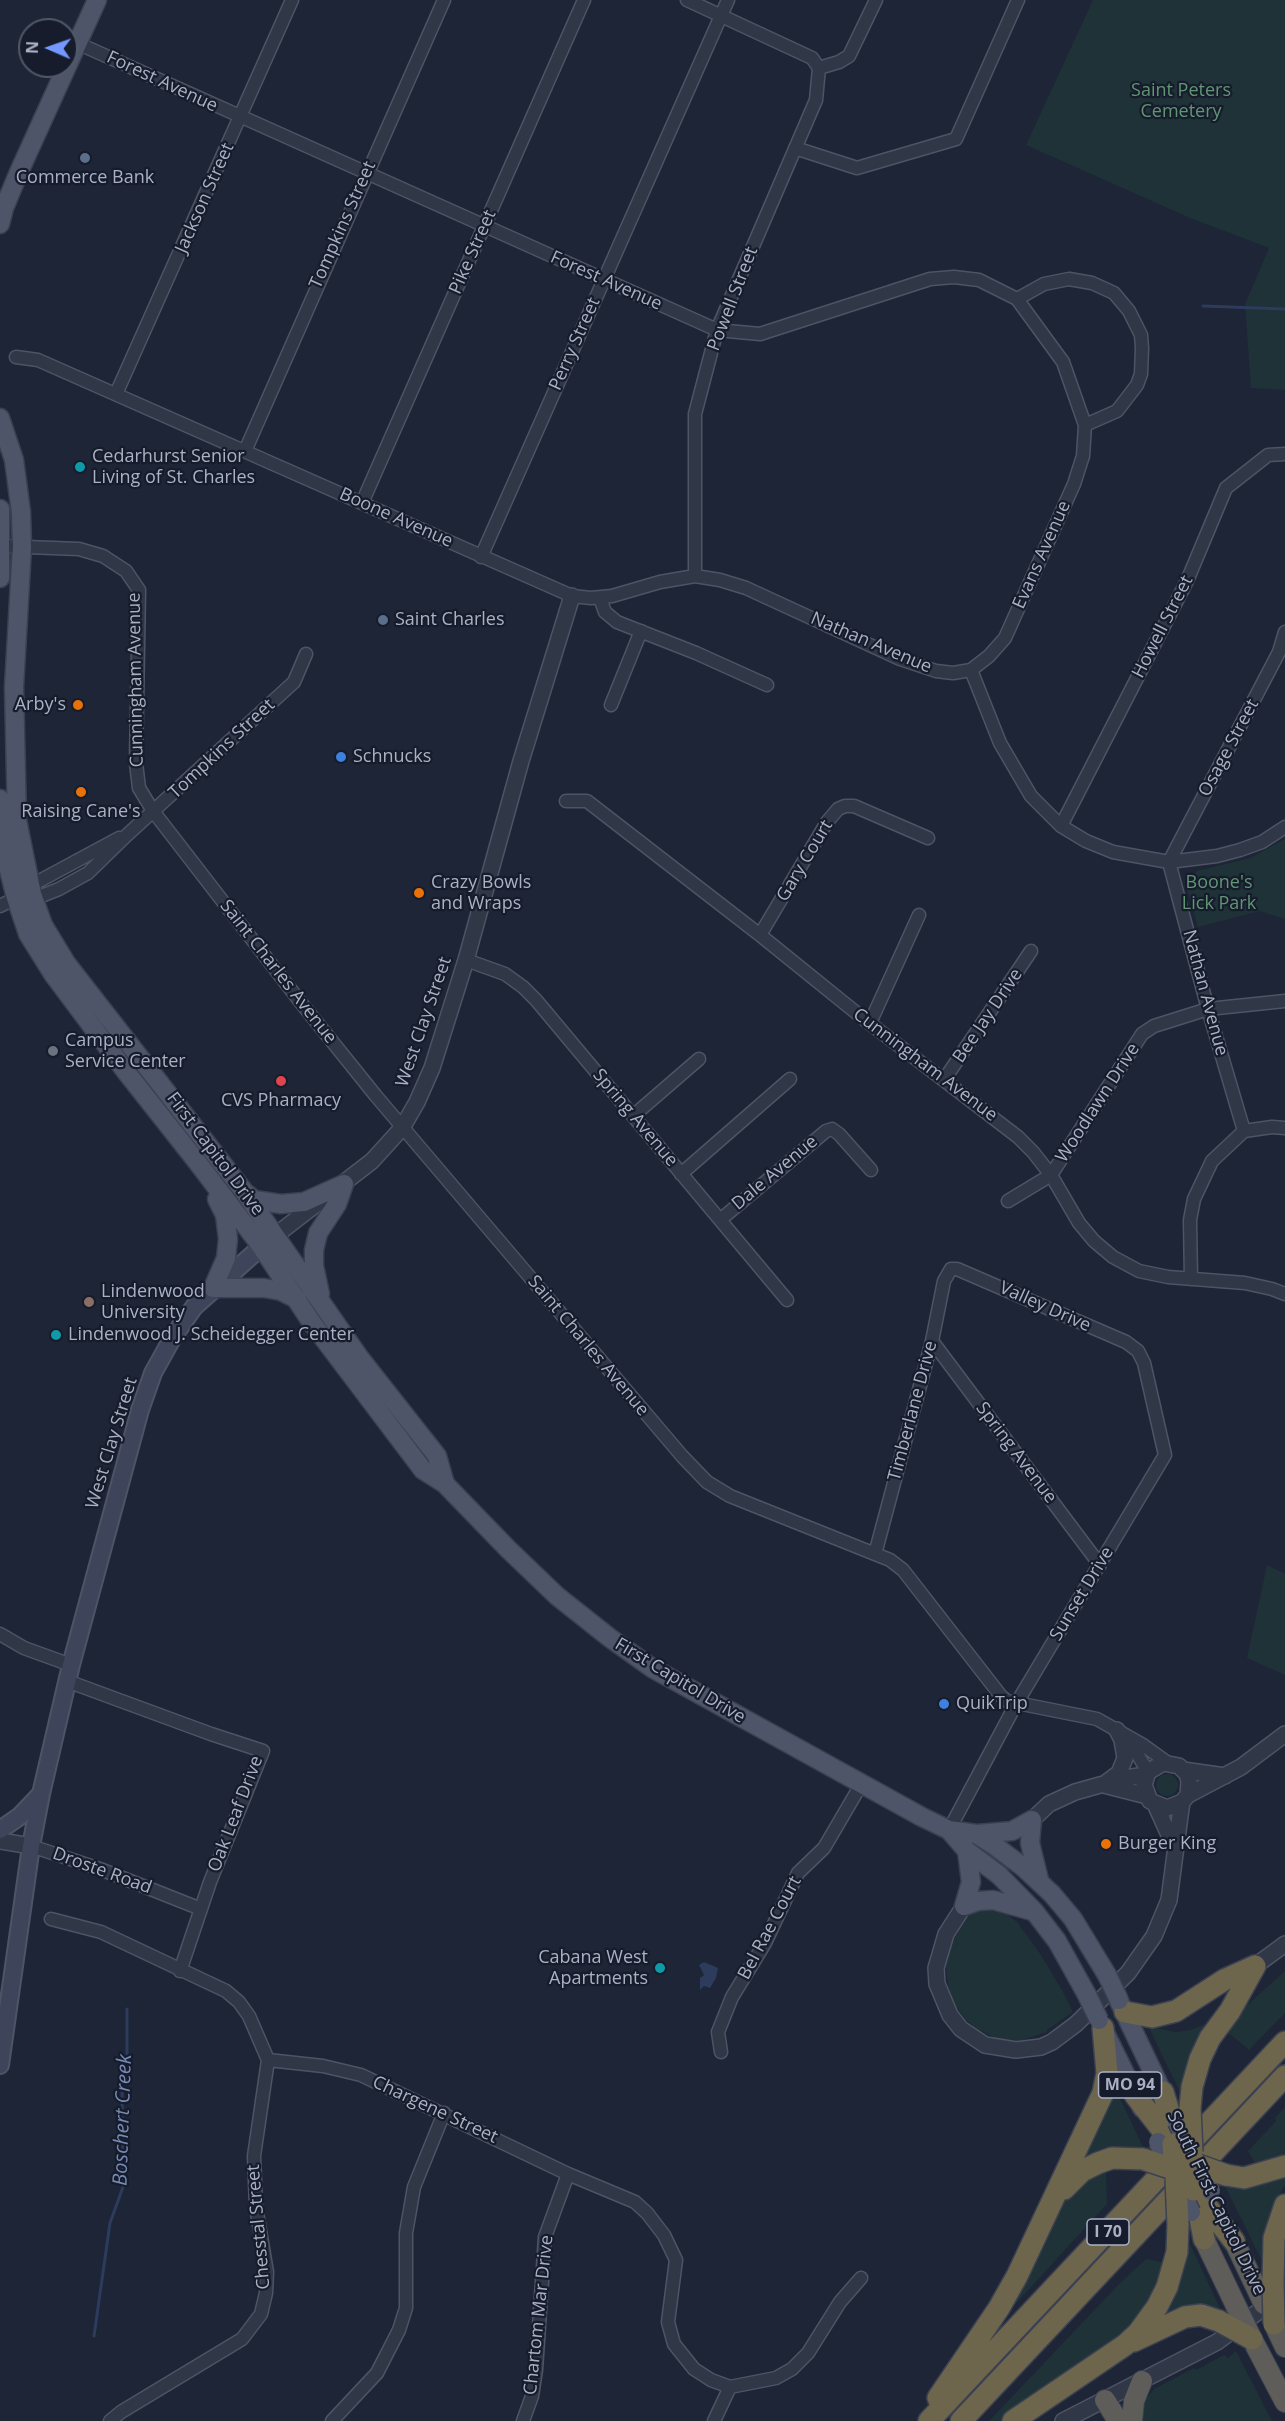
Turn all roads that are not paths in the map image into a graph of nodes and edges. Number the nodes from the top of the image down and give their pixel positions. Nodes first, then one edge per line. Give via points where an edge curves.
1 (97, 0) edge
2 (292, 0) edge
3 (444, 0) edge
4 (584, 0) edge
5 (687, 0) edge
6 (728, 0) edge
7 (876, 0) edge
8 (1018, 0) edge
9 (721, 15) junction
10 (78, 41) edge
11 (78, 43) edge
12 (819, 68) junction
13 (62, 78) edge
14 (241, 118) junction
15 (795, 148) junction
16 (366, 174) junction
17 (1, 220) edge
18 (485, 226) junction
19 (604, 280) junction
20 (1017, 298) junction
21 (717, 330) junction
22 (15, 357) dead end
23 (116, 394) junction
24 (0, 418) edge
25 (1085, 425) junction
26 (244, 451) junction
27 (1285, 454) edge
28 (362, 503) junction
29 (0, 509) edge
30 (0, 546) edge
31 (22, 547) junction
32 (481, 557) junction
33 (695, 576) junction
34 (0, 578) edge
35 (572, 596) junction
36 (600, 598) junction
37 (641, 631) junction
38 (1285, 632) edge
39 (306, 654) dead end
40 (971, 670) junction
41 (767, 685) dead end
42 (611, 705) dead end
43 (0, 799) edge
44 (566, 801) dead end
45 (153, 811) junction
46 (1061, 826) junction
47 (1285, 826) edge
48 (928, 838) dead end
49 (1169, 862) junction
50 (20, 897) edge
51 (919, 915) dead end
52 (760, 935) junction
53 (1031, 951) dead end
54 (466, 960) junction
55 (1285, 1001) edge
56 (1208, 1009) junction
57 (870, 1023) junction
58 (699, 1059) dead end
59 (790, 1079) dead end
60 (944, 1080) junction
61 (633, 1116) junction
62 (402, 1128) junction
63 (1285, 1128) edge
64 (1244, 1131) junction
65 (198, 1163) junction
66 (872, 1170) dead end
67 (681, 1174) junction
68 (1051, 1175) junction
69 (344, 1184) junction
70 (246, 1194) junction
71 (1008, 1201) dead end
72 (720, 1220) junction
73 (276, 1235) junction
74 (261, 1246) junction
75 (951, 1269) joint
76 (1191, 1279) junction
77 (213, 1288) junction
78 (1285, 1294) edge
79 (297, 1299) junction
80 (787, 1300) dead end
81 (325, 1308) junction
82 (932, 1341) junction
83 (1138, 1350) joint
84 (445, 1484) junction
85 (875, 1554) junction
86 (1100, 1565) junction
87 (0, 1634) edge
88 (69, 1673) junction
89 (1016, 1704) junction
90 (1121, 1733) junction
91 (1285, 1734) edge
92 (1168, 1763) junction
93 (1183, 1770) junction
94 (1147, 1774) junction
95 (1224, 1776) junction
96 (862, 1783) junction
97 (1101, 1785) junction
98 (41, 1794) junction
99 (1185, 1799) junction
100 (1151, 1800) junction
101 (1032, 1820) junction
102 (0, 1830) edge
103 (949, 1830) junction
104 (976, 1834) junction
105 (0, 1841) edge
106 (31, 1846) junction
107 (1174, 1848) junction
108 (967, 1851) junction
109 (1039, 1880) junction
110 (964, 1906) junction
111 (201, 1909) junction
112 (1034, 1911) junction
113 (51, 1918) dead end
114 (1285, 1944) edge
115 (1255, 1966) junction
116 (180, 1971) junction
117 (1122, 2006) junction
118 (1101, 2024) junction
119 (1285, 2042) edge
120 (721, 2052) dead end
121 (268, 2060) junction
122 (0, 2065) edge
123 (1285, 2076) edge
124 (1163, 2092) joint
125 (1135, 2095) joint
126 (444, 2113) junction
127 (1178, 2148) junction
128 (1285, 2166) edge
129 (568, 2174) junction
130 (1196, 2204) junction
131 (1052, 2205) junction
132 (1285, 2205) edge
133 (1204, 2239) joint
134 (1234, 2241) joint
135 (861, 2278) dead end
136 (1272, 2289) edge
137 (1274, 2324) joint
138 (1252, 2339) junction
139 (1125, 2345) junction
140 (1285, 2347) edge
141 (1142, 2380) junction
142 (730, 2387) junction
143 (1105, 2400) junction
144 (1285, 2402) edge
145 (110, 2421) edge
146 (332, 2421) edge
147 (523, 2421) edge
148 (714, 2421) edge
149 (923, 2421) edge
150 (929, 2421) edge
151 (961, 2421) edge
152 (1013, 2421) edge
153 (1063, 2421) edge
154 (1118, 2421) edge
155 (1132, 2421) edge

1 - 10 main road
2 - 14 street, Jackson Street
3 - 16 street, Tompkins Street
4 - 18 street, Pike Street
5 - 9 street
6 - 9 street, Perry Street
7 - 12 street via 849,56
8 - 15 street via 956,139 857,168
9 - 12 street via 812,58
9 - 19 street, Perry Street
11 - 14 street, Forest Avenue
12 - 15 street, Powell Street via 816,100
13 - 17 main road
14 - 16 street, Forest Avenue
14 - 23 street, Jackson Street
15 - 21 street, Powell Street
16 - 18 street, Forest Avenue
16 - 26 street, Tompkins Street
18 - 19 street, Forest Avenue
18 - 28 street, Pike Street
19 - 21 street, Forest Avenue
19 - 32 street, Perry Street
20 - 21 street, Forest Avenue via 979,280 930,279 760,334
20 - 25 street, Forest Avenue via 1063,362
20 - 25 street via 1044,284 1069,279 1092,283 1114,294 1129,311 1141,334 1141,374 1137,385 1117,411
21 - 33 street, Powell Street via 695,414
22 - 23 street, Boone Avenue via 38,360
23 - 26 street, Boone Avenue
24 - 31 main road, First Capitol Drive via 14,460
25 - 40 street, Evans Avenue via 1083,456 1074,484 1005,638
26 - 28 street, Boone Avenue
27 - 46 street, Howell Street via 1269,455 1227,488 1187,581
28 - 32 street, Boone Avenue
29 - 30 main road
30 - 31 street, Cunningham Avenue
30 - 34 main road
31 - 45 street, Cunningham Avenue via 79,549 102,556 126,571 139,590 136,763 139,788
31 - 50 main road, First Capitol Drive via 14,687
32 - 35 street, Boone Avenue
33 - 36 street, Nathan Avenue
33 - 40 street, Nathan Avenue via 746,588 913,664 953,673
35 - 36 street, Boone Avenue
35 - 54 street, West Clay Street
36 - 37 street via 610,617
37 - 41 street
37 - 42 street
38 - 49 street, Osage Street via 1280,652
39 - 45 street, Tompkins Street via 294,682
40 - 46 street via 1019,778
43 - 50 main road, First Capitol Drive via 5,850
44 - 52 street, Cunningham Avenue via 587,801
45 - 50 street, Tompkins Street via 126,835 95,849
45 - 62 street, Saint Charles Avenue
46 - 49 street via 1113,852
47 - 49 street via 1262,842 1240,850
48 - 52 street, Gary Court via 854,806 838,809
49 - 56 street, Nathan Avenue
50 - 65 main road, First Capitol Drive via 28,934 53,974
50 - 70 main road, First Capitol Drive via 66,963
51 - 57 street
52 - 57 street, Cunningham Avenue
53 - 60 street, Bee Jay Drive
54 - 61 street, Spring Avenue via 505,974 523,987
54 - 62 street, West Clay Street via 432,1068
55 - 56 street, Woodlawn Drive
56 - 64 street, Nathan Avenue
56 - 68 street, Woodlawn Drive via 1154,1026 1142,1034
57 - 60 street, Cunningham Avenue
58 - 61 street
59 - 67 street
60 - 68 street, Cunningham Avenue via 1018,1137
61 - 67 street, Spring Avenue
62 - 69 street, West Clay Street
62 - 85 street, Saint Charles Avenue via 707,1482 730,1496
63 - 64 street
64 - 76 street via 1212,1161 1194,1199 1190,1220
65 - 74 main road, First Capitol Drive
65 - 77 main road via 225,1215 228,1239 226,1258
66 - 72 street, Dale Avenue via 832,1129
67 - 72 street, Spring Avenue
68 - 71 street
68 - 76 street, Cunningham Avenue via 1079,1223 1113,1257 1139,1271
69 - 70 main road via 304,1202 281,1204 254,1200
69 - 73 street, West Clay Street
69 - 81 main road via 337,1204 318,1233 314,1250
70 - 73 main road, First Capitol Drive
72 - 80 street, Spring Avenue
73 - 74 main road, West Clay Street
73 - 81 main road, First Capitol Drive
74 - 77 main road, West Clay Street
74 - 79 main road, First Capitol Drive
75 - 82 street, Timberlane Drive via 944,1281
75 - 83 street, Valley Drive via 975,1276
76 - 78 street, Cunningham Avenue via 1245,1283
77 - 79 main road via 264,1288
77 - 88 main road, West Clay Street via 189,1314 153,1373 115,1497
79 - 84 main road, First Capitol Drive via 423,1470
81 - 84 main road, First Capitol Drive via 436,1456
82 - 85 street, Timberlane Drive
82 - 86 street, Spring Avenue
83 - 86 street, Sunset Drive via 1165,1455
84 - 96 main road, First Capitol Drive via 531,1572 610,1638 686,1688
85 - 89 street, Saint Charles Avenue via 903,1570 1001,1696
86 - 89 street, Sunset Drive
87 - 88 street
88 - 98 main road, West Clay Street
88 - 111 street, Oak Leaf Drive via 211,1734 263,1751
89 - 90 street, Saint Charles Avenue via 1096,1719
89 - 103 street, Sunset Drive
90 - 92 street, Saint Charles Avenue
90 - 94 street
90 - 97 street via 1122,1766 1119,1773
91 - 95 street
92 - 93 street
92 - 94 street via 1157,1765
93 - 95 street
93 - 99 street via 1189,1781
94 - 97 street
94 - 100 street via 1144,1785
95 - 99 street
96 - 103 main road, First Capitol Drive
96 - 120 street, Bel Rae Court via 824,1848 798,1873 765,1944 732,1996 718,2031
97 - 100 street
97 - 101 street via 1060,1798
98 - 102 main road via 21,1816
98 - 106 main road, West Clay Street
99 - 100 street via 1167,1808
99 - 107 street
100 - 107 street
101 - 104 main road via 1012,1831
101 - 109 main road via 1030,1843
103 - 104 main road, First Capitol Drive
103 - 108 main road, First Capitol Drive
104 - 109 main road, First Capitol Drive
105 - 106 street, Droste Road
106 - 111 street, Droste Road
106 - 122 main road, West Clay Street
107 - 110 street via 1169,1900 1144,1953 1076,2024 1041,2047 1016,2050 985,2045 961,2029 950,2015 939,1992 936,1968 946,1934
108 - 110 main road via 971,1882
108 - 112 main road, First Capitol Drive via 999,1875
109 - 117 main road, First Capitol Drive, bridge via 1073,1919
110 - 112 main road via 993,1900
111 - 116 street, Oak Leaf Drive
112 - 118 main road, First Capitol Drive, bridge via 1057,1941
113 - 116 street via 101,1932
114 - 115 street
115 - 117 highway via 1224,1980 1176,2011 1152,2017
115 - 127 highway via 1200,2059
116 - 121 street via 226,1991 239,2002
117 - 124 main road, First Capitol Drive
118 - 125 main road, First Capitol Drive / MO 94
118 - 131 highway via 1107,2073 1104,2090
119 - 150 highway, I 70
121 - 126 street, Chargene Street via 362,2075
121 - 145 street, Chesstal Street via 254,2156 256,2207 267,2272 261,2314 242,2339
123 - 151 highway, I 70
124 - 127 highway
125 - 127 highway
126 - 129 street, Chargene Street
126 - 146 street via 414,2187 406,2233 406,2308 399,2330 377,2373
127 - 128 highway, bridge via 1226,2175 1244,2178
127 - 130 highway, bridge
127 - 130 highway, bridge
127 - 131 highway, bridge via 1143,2159 1112,2158 1082,2170
129 - 142 street, Chargene Street via 635,2202 664,2235 676,2260 668,2322 674,2344 694,2369
129 - 147 street, Chartom Mar Drive via 545,2237 536,2370
130 - 133 highway
130 - 134 highway
130 - 139 highway via 1167,2287 1149,2320
131 - 149 highway via 999,2308
132 - 136 highway via 1274,2238
133 - 138 highway, South First Capitol Drive, bridge
134 - 136 highway, South First Capitol Drive
135 - 142 street via 840,2301 808,2353 792,2369 776,2379
136 - 137 highway, bridge
136 - 141 street via 1217,2342
137 - 140 highway
138 - 139 highway, bridge via 1201,2315 1185,2317
138 - 144 highway, South First Capitol Drive
139 - 152 highway
141 - 143 street
141 - 155 highway
142 - 148 street
143 - 153 street
143 - 154 highway

